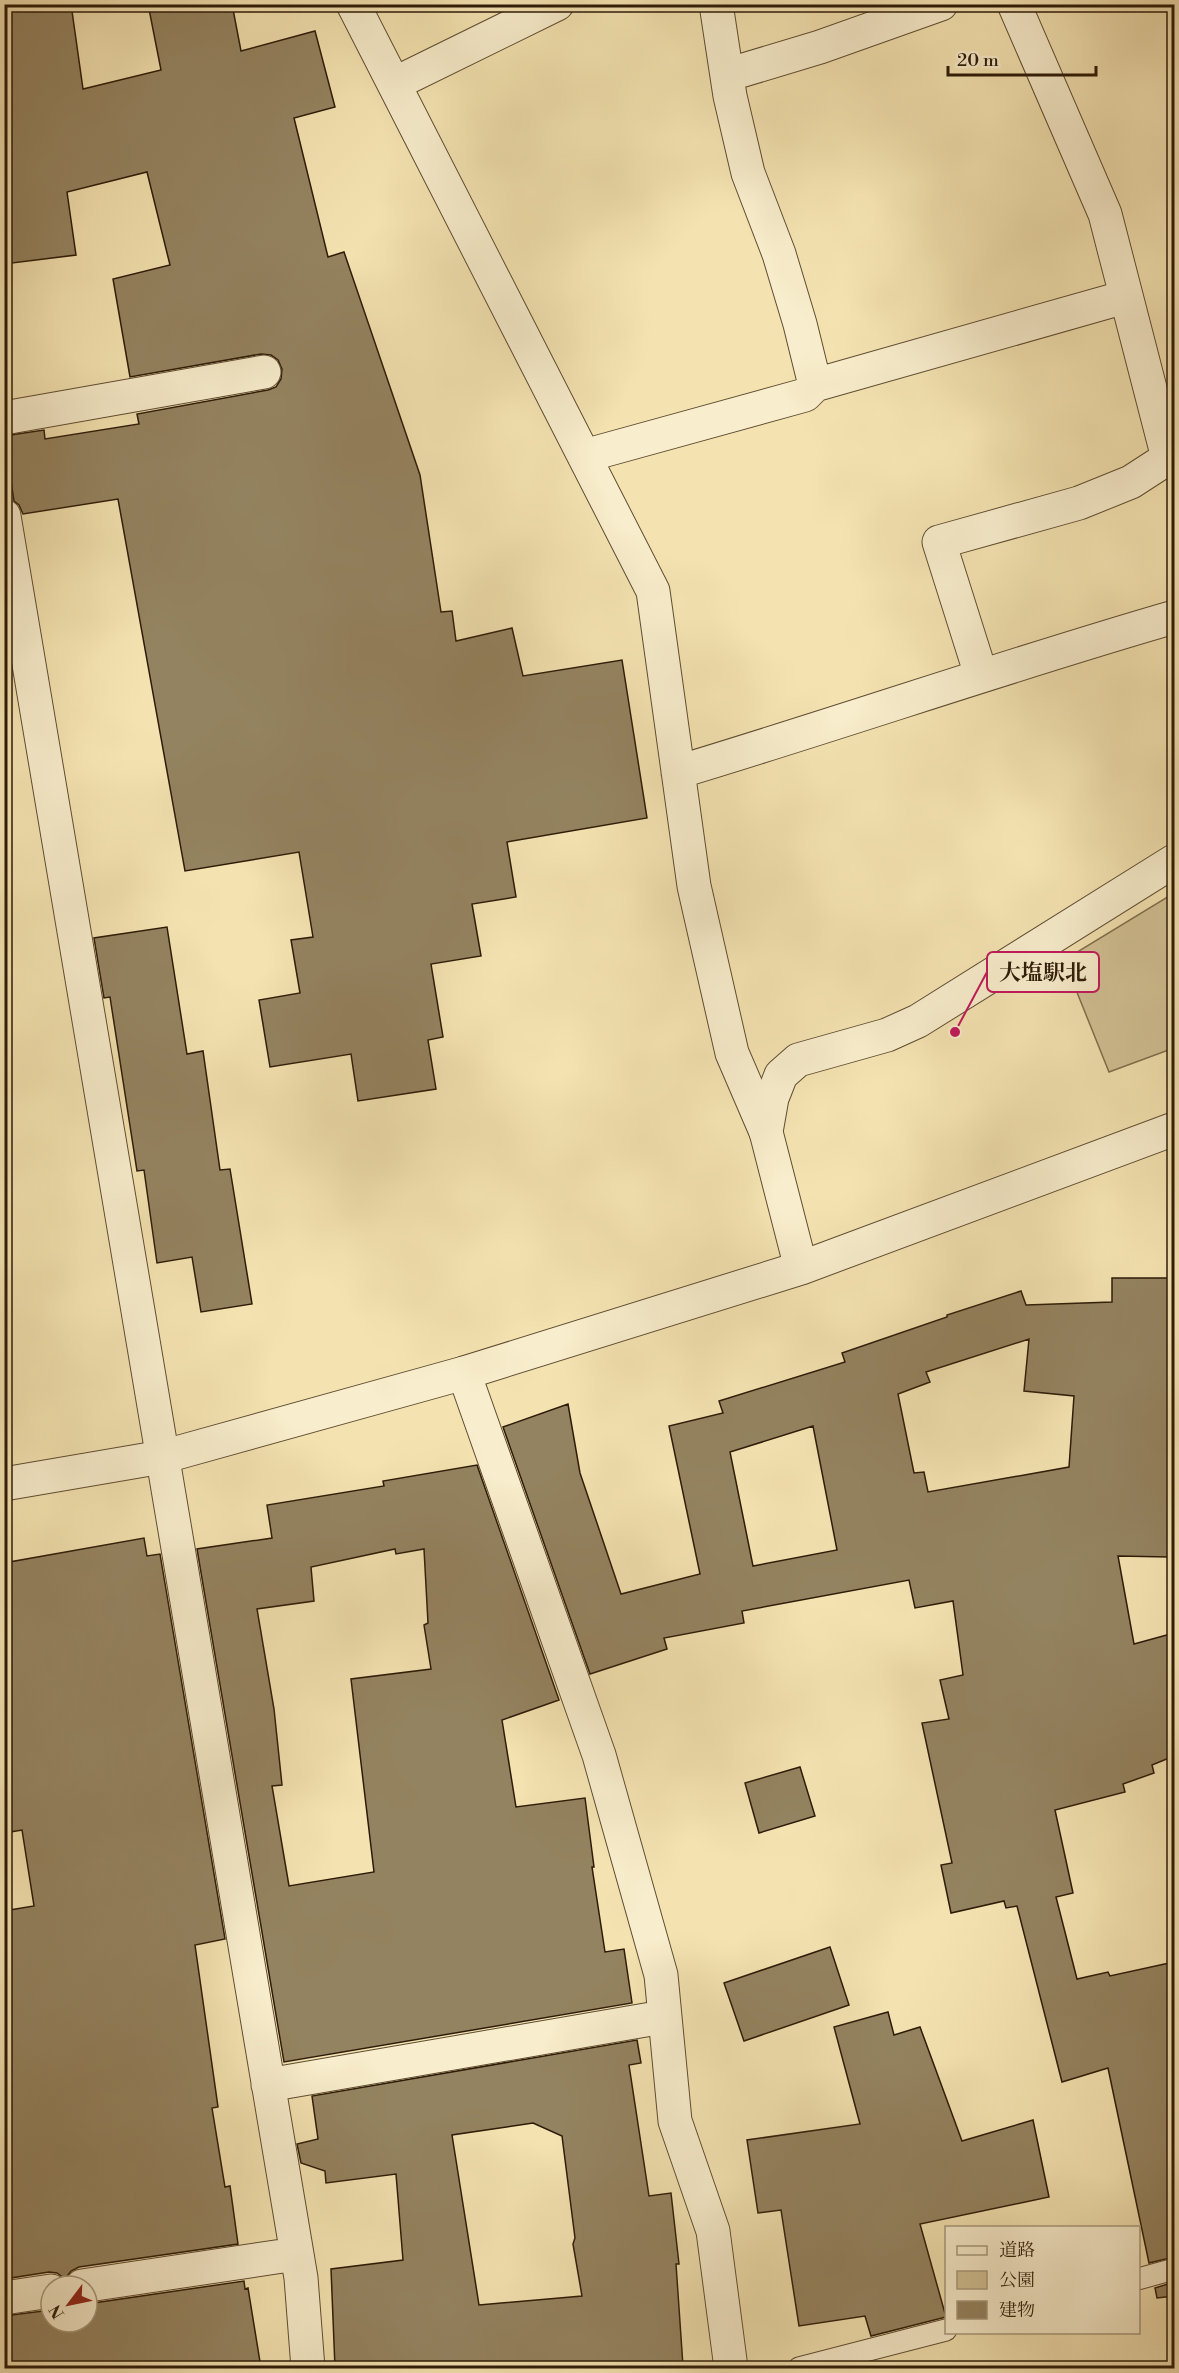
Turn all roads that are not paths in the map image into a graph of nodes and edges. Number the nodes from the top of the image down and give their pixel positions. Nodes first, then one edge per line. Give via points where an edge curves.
1 (353, 4) edge
2 (557, 4) edge
3 (716, 4) edge
4 (941, 4) edge
5 (1014, 4) edge
6 (727, 75) junction
7 (394, 84) junction
8 (1125, 297) junction
9 (264, 372) dead end
10 (815, 385) junction
11 (4, 418) edge
12 (584, 456) junction
13 (1172, 457) edge
14 (4, 516) edge
15 (1174, 616) edge
16 (981, 675) junction
17 (678, 772) junction
18 (1174, 861) edge
19 (1174, 1129) edge
20 (766, 1132) junction
21 (801, 1268) junction
22 (464, 1373) junction
23 (162, 1457) junction
24 (4, 1484) edge
25 (663, 2016) junction
26 (268, 2085) junction
27 (296, 2254) junction
28 (1174, 2269) edge
29 (1140, 2278) edge
30 (99, 2283) edge
31 (39, 2293) edge
32 (4, 2298) edge
33 (945, 2330) edge
34 (308, 2368) edge
35 (731, 2368) edge
36 (799, 2368) edge

1 - 7 street
2 - 7 street
3 - 6 street
4 - 6 street
5 - 8 street via 1105,214
6 - 10 street via 748,173 779,254
7 - 12 street
8 - 10 street
8 - 13 street
9 - 11 street
10 - 12 street via 805,395
12 - 17 street via 653,591
13 - 16 street via 1131,482 1079,503 939,543
14 - 23 street
15 - 16 street
16 - 17 street
17 - 20 street via 694,886 732,1053
18 - 20 street via 918,1021 887,1035 798,1060 782,1075 771,1098
19 - 21 street
20 - 21 street
21 - 22 street
22 - 23 street
22 - 25 street via 599,1755 660,1975
23 - 24 street
23 - 26 street
25 - 26 street
25 - 35 street via 675,2121 713,2230
26 - 27 street
27 - 30 street
27 - 34 street
28 - 29 lane
31 - 32 street
33 - 36 lane

